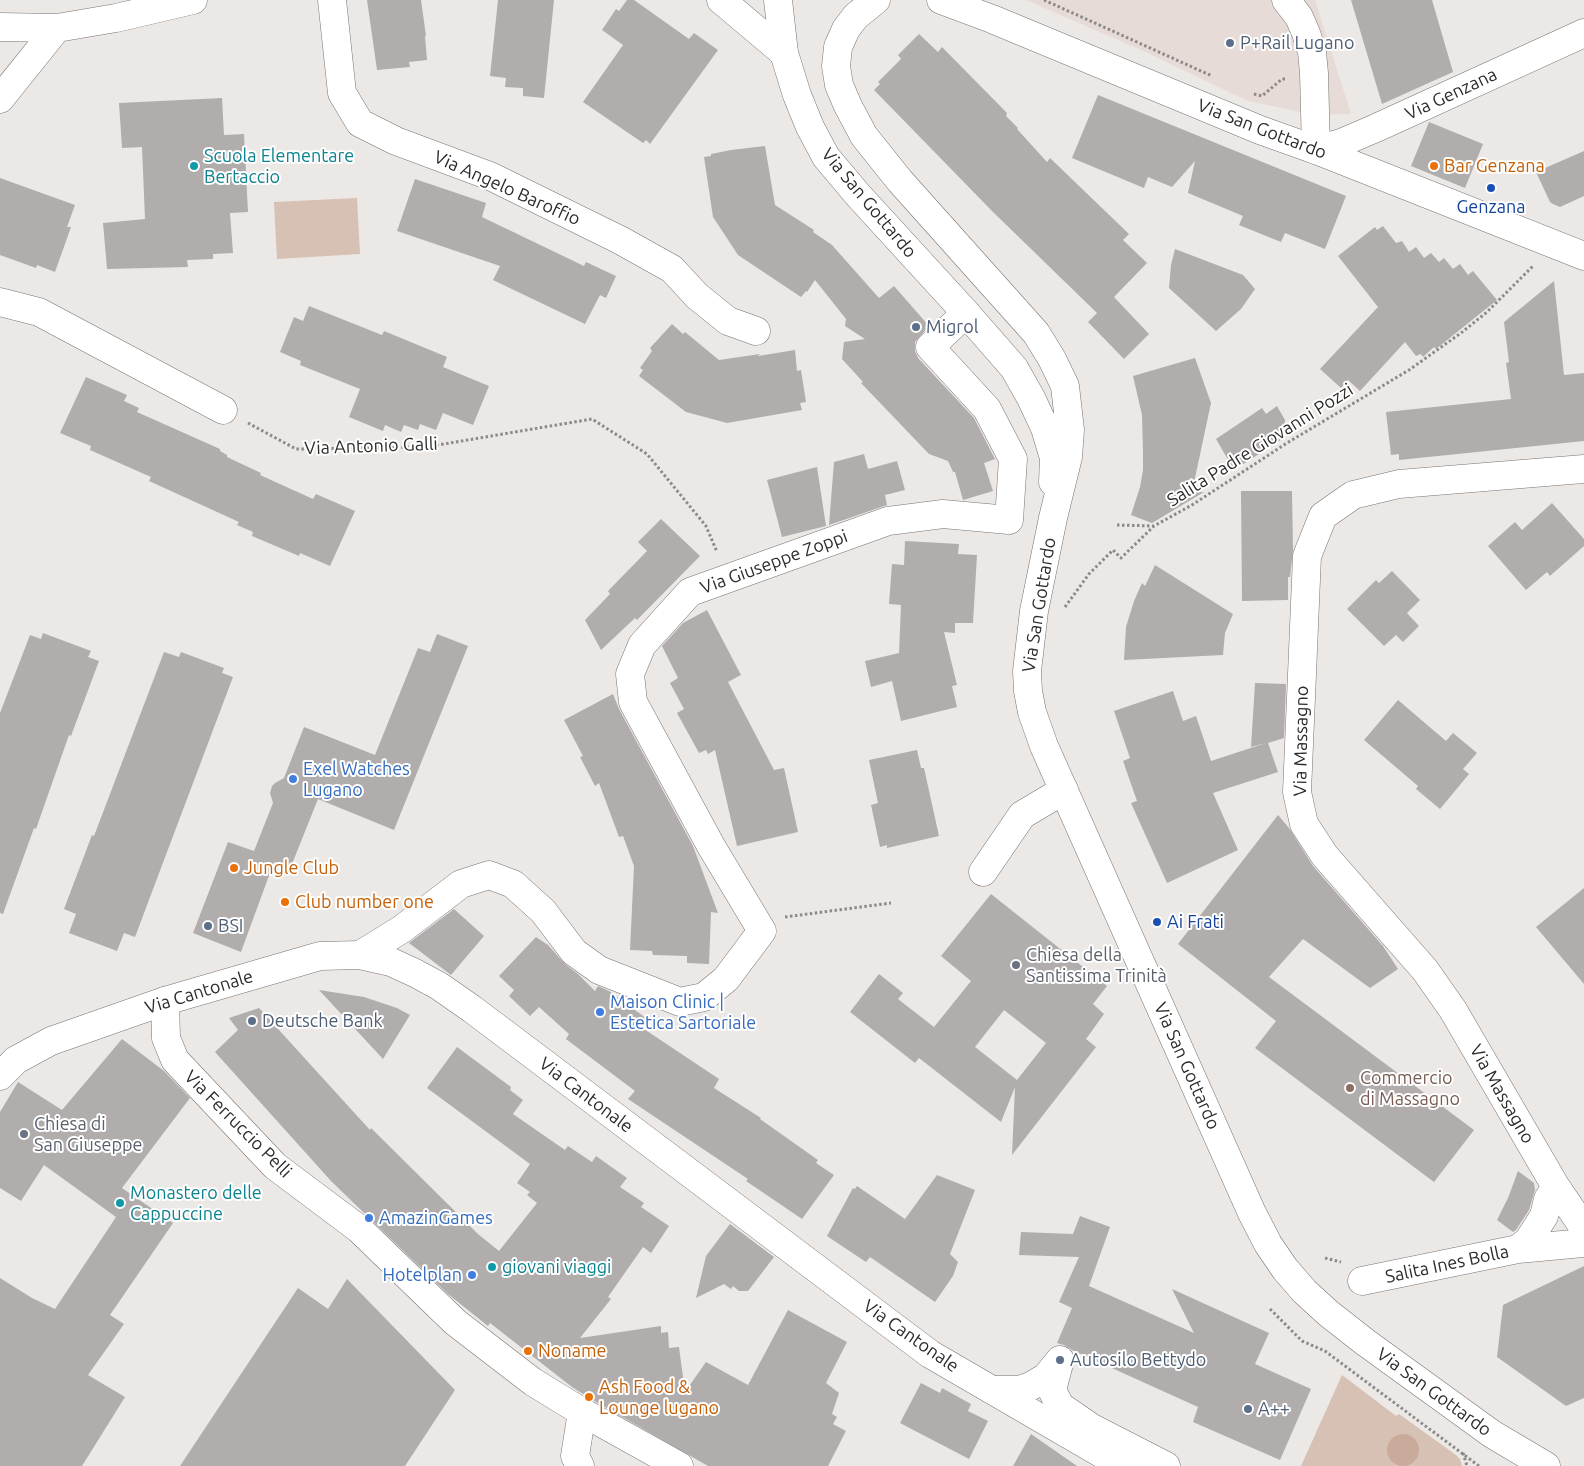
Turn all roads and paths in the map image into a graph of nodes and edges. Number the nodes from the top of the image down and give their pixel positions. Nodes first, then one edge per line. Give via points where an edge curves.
1 (193, 0) edge
2 (332, 0) edge
3 (721, 0) edge
4 (778, 0) edge
5 (876, 0) edge
6 (941, 0) edge
7 (1044, 0) edge
8 (1286, 0) edge
9 (0, 27) edge
10 (57, 28) junction
11 (1584, 33) edge
12 (784, 53) junction
13 (1217, 78) dead end
14 (1315, 89) junction
15 (1250, 93) dead end
16 (0, 99) edge
17 (1316, 150) junction
18 (1584, 256) edge
19 (1534, 265) dead end
20 (0, 302) edge
21 (966, 313) junction
22 (756, 330) dead end
23 (223, 410) joint
24 (1584, 469) edge
25 (1053, 518) junction
26 (1117, 525) dead end
27 (1154, 526) junction
28 (729, 577) junction
29 (1062, 612) dead end
30 (1064, 790) junction
31 (983, 872) dead end
32 (891, 903) dead end
33 (762, 931) junction
34 (360, 955) junction
35 (165, 1002) junction
36 (0, 1076) edge
37 (1556, 1187) junction
38 (1584, 1228) edge
39 (1584, 1243) edge
40 (1518, 1249) junction
41 (1362, 1281) dead end
42 (1270, 1309) dead end
43 (993, 1390) junction
44 (582, 1412) junction
45 (1463, 1452) junction
46 (1527, 1458) edge
47 (580, 1466) edge
48 (678, 1466) edge
49 (1123, 1466) edge
50 (1166, 1466) edge
51 (1467, 1466) edge
52 (1480, 1466) edge
53 (1546, 1466) edge

1 - 10 street
2 - 22 street, Via Angelo Baroffio via 342,93 360,123 396,141 490,176 620,240 672,269 697,296 728,321
3 - 12 street
4 - 12 street, Via San Gottardo
5 - 25 street, Via San Gottardo via 856,16 838,47 839,85 864,136 1036,334 1065,386 1070,430 1068,457
6 - 17 street, Via San Gottardo
7 - 13 path
8 - 14 street via 1306,33 1312,52
9 - 10 street
10 - 16 street
11 - 17 street, Via Genzana via 1368,132
12 - 21 street, Via San Gottardo via 796,95 826,157
14 - 15 path via 1292,79 1282,79 1262,96
14 - 17 street
17 - 18 street, Via San Gottardo
19 - 27 path, Salita Padre Giovanni Pozzi via 1487,312 1409,370 1287,443 1192,506
20 - 23 street via 39,312
21 - 25 street, Via San Gottardo via 1014,368 1045,428 1054,458
21 - 28 street, Via Giuseppe Zoppi via 930,347 987,409 1013,459 1009,520 943,514 888,521
23 - 28 path, Via Antonio Galli via 296,449 426,447 592,419 647,454 706,526
24 - 37 street, Via Massagno via 1399,484 1353,494 1323,516 1307,556 1297,792 1304,824 1325,856 1426,970 1453,1010
25 - 30 street, Via San Gottardo via 1034,611 1027,672 1029,698 1039,735
26 - 27 path
27 - 29 path, Salita Padre Giovanni Pozzi via 1121,558 1113,550 1088,574
28 - 33 street, Via Giuseppe Zoppi via 690,592 642,645 630,674 634,702 711,846
30 - 31 street via 1022,815
30 - 46 street, Via San Gottardo via 1248,1204 1285,1269 1328,1313 1365,1342
32 - 33 path via 771,919
33 - 34 street via 726,979 704,997 680,1002 599,970 574,952 543,911 513,884 489,875 461,884 402,929
34 - 35 street, Via Cantonale via 320,956
34 - 43 street, Via Cantonale via 391,962 446,990 930,1354
35 - 36 street, Via Cantonale via 51,1041 16,1060
35 - 44 street, Via Ferruccio Pelli via 166,1038 175,1060 275,1166 359,1229 455,1322 533,1382
37 - 38 street, Via Massagno
37 - 40 street, Salita Ines Bolla via 1548,1199 1544,1216 1528,1241
39 - 40 street
40 - 41 street, Salita Ines Bolla
42 - 45 path via 1302,1341 1325,1351
43 - 49 street, Via Cantonale
43 - 50 street via 1019,1390 1031,1386 1046,1377 1060,1360 1052,1390 1060,1406 1100,1432
44 - 47 street via 575,1456
44 - 48 street, Via Ferruccio Pelli
45 - 51 path
45 - 52 path
46 - 53 street, Via San Gottardo

